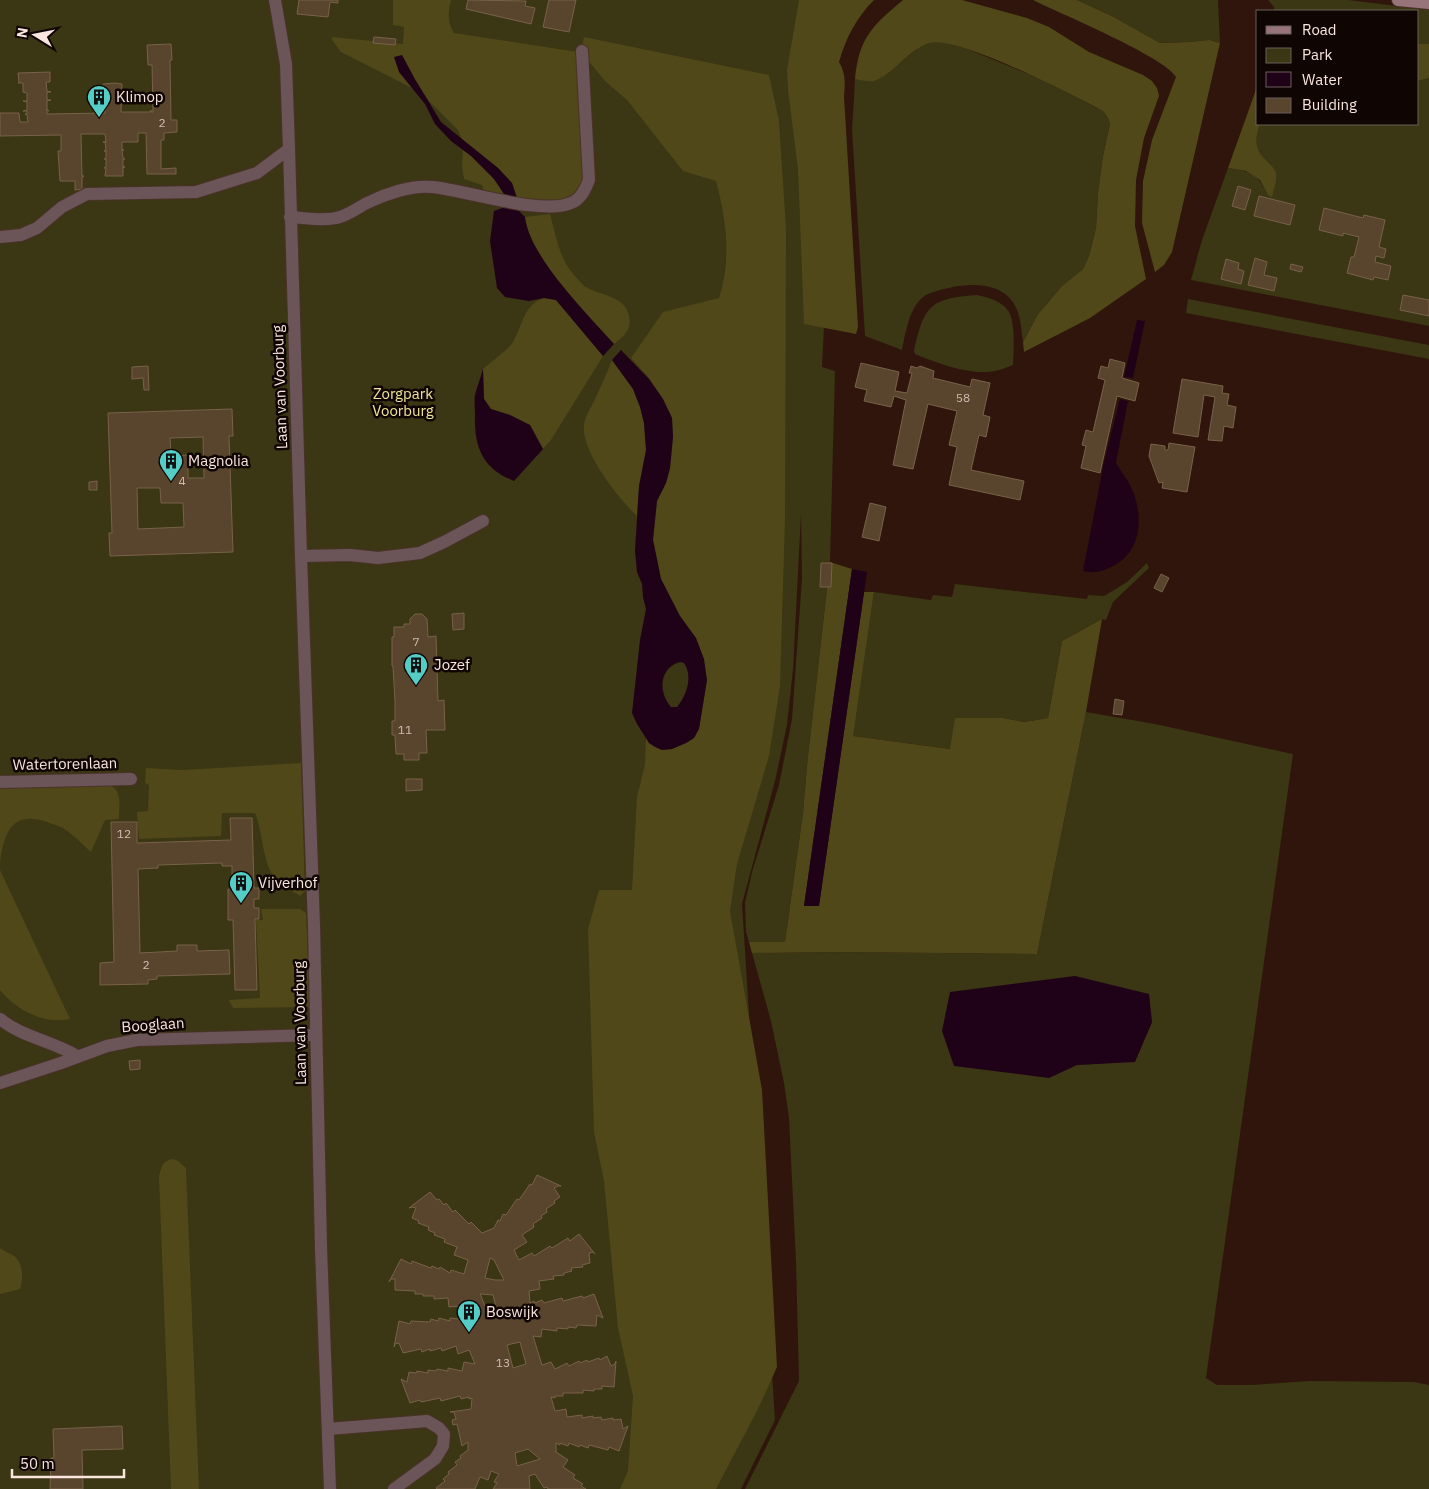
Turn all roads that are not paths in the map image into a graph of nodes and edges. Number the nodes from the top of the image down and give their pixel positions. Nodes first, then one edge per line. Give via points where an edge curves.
1 (275, 0) edge
2 (1398, 0) edge
3 (1429, 3) edge
4 (582, 51) dead end
5 (289, 149) junction
6 (290, 217) junction
7 (0, 237) edge
8 (482, 521) dead end
9 (301, 556) junction
10 (131, 779) dead end
11 (0, 782) edge
12 (0, 1019) edge
13 (316, 1035) junction
14 (77, 1056) junction
15 (0, 1083) edge
16 (328, 1429) junction
17 (330, 1489) edge
18 (394, 1489) edge

1 - 5 street, Laan van Voorburg via 286,64
2 - 3 street
4 - 6 street via 590,180 582,195 571,203 554,207 521,204 429,186 390,194 335,218
5 - 6 street, Laan van Voorburg
5 - 7 street via 257,173 196,192 87,194 37,228 21,235
6 - 9 street, Laan van Voorburg
8 - 9 street via 420,553 378,558
9 - 13 street, Laan van Voorburg
10 - 11 street, Watertorenlaan
12 - 14 street via 12,1029 62,1047
13 - 14 street, Booglaan via 137,1040
13 - 16 street, Laan van Voorburg
14 - 15 street, Booglaan
16 - 17 street, Laan van Voorburg
16 - 18 street via 427,1421 439,1428 444,1434 443,1446 435,1459

